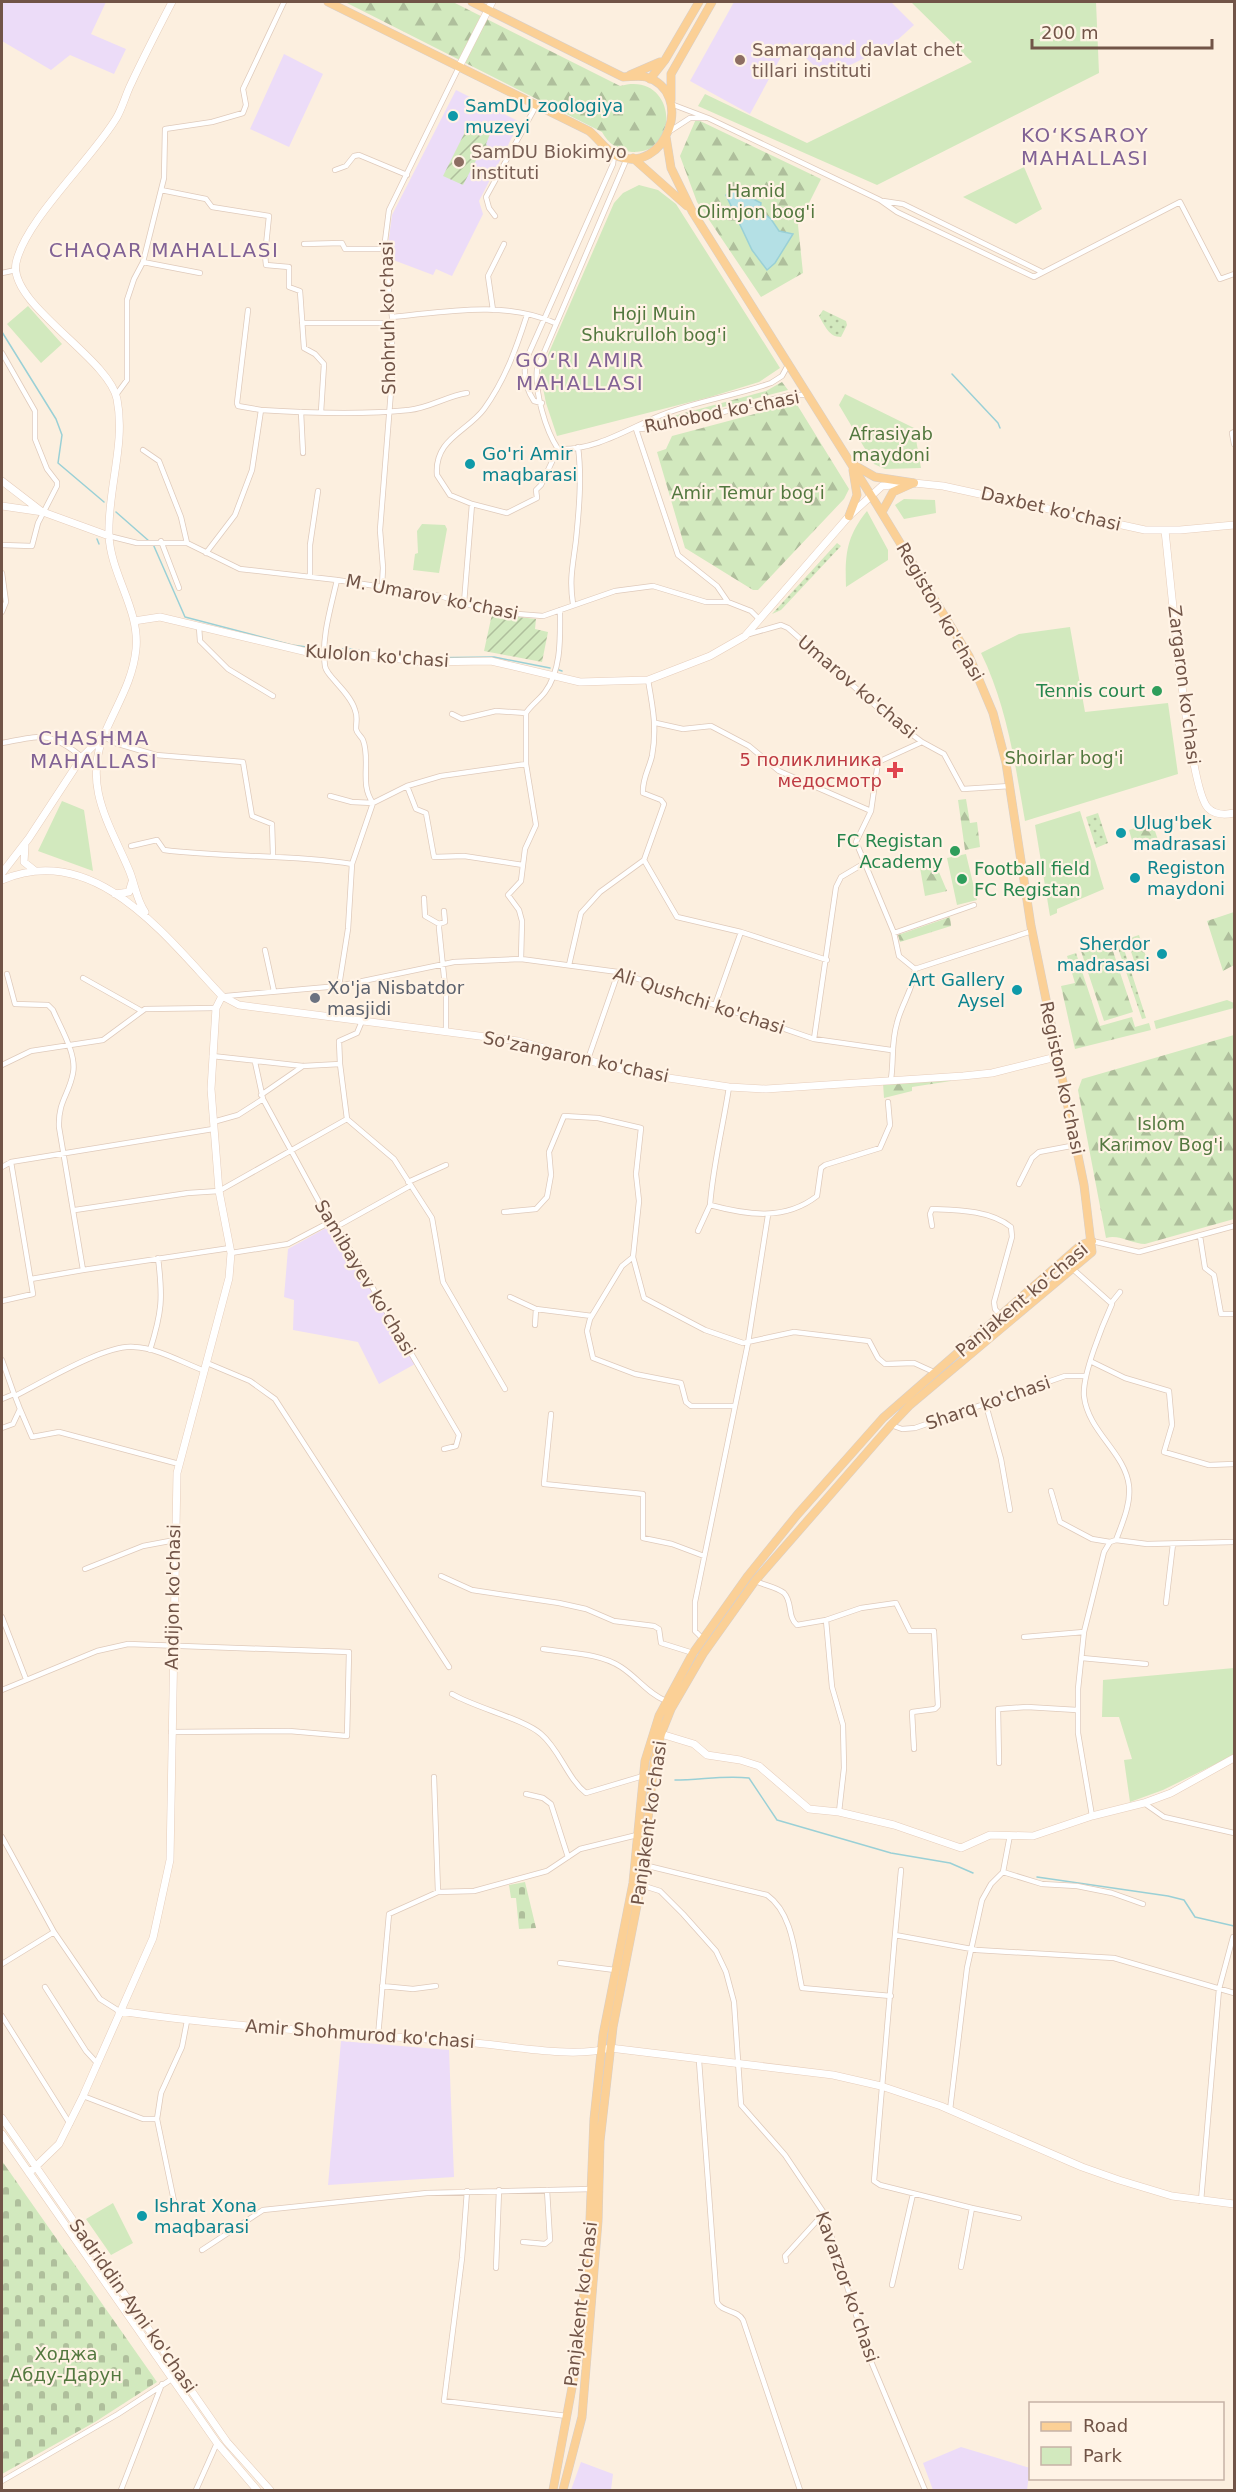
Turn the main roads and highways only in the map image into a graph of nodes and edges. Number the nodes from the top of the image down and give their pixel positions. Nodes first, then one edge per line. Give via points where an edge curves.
1 (172, 2) edge
2 (328, 2) edge
3 (472, 2) edge
4 (699, 2) edge
5 (712, 2) edge
6 (490, 5) edge
7 (665, 60) junction
8 (459, 67) junction
9 (623, 77) junction
10 (650, 79) junction
11 (670, 104) junction
12 (668, 134) junction
13 (630, 158) junction
14 (692, 211) junction
15 (851, 463) junction
16 (2, 481) edge
17 (914, 483) junction
18 (871, 495) junction
19 (2, 507) edge
20 (43, 512) junction
21 (882, 512) junction
22 (849, 516) junction
23 (1234, 525) edge
24 (1166, 531) junction
25 (109, 536) junction
26 (134, 621) junction
27 (104, 736) junction
28 (82, 757) junction
29 (97, 765) junction
30 (1234, 813) edge
31 (29, 838) junction
32 (36, 871) junction
33 (2, 873) edge
34 (130, 873) junction
35 (2, 880) edge
36 (113, 893) junction
37 (152, 921) junction
38 (222, 996) junction
39 (1056, 1057) junction
40 (1092, 1241) junction
41 (661, 1734) junction
42 (1234, 1758) edge
43 (119, 2011) junction
44 (610, 2048) junction
45 (602, 2051) junction
46 (2, 2118) edge
47 (2, 2134) edge
48 (36, 2167) junction
49 (28, 2173) junction
50 (1234, 2204) edge
51 (562, 2445) junction
52 (576, 2448) junction
53 (257, 2490) edge
54 (270, 2490) edge
55 (553, 2490) edge
56 (563, 2490) edge

1 - 25 main road via 117,117 36,225 13,270 33,302 108,380 116,395 118,422
2 - 8 main road
3 - 6 main road
4 - 7 main road
5 - 11 main road, Registon ko'chasi via 671,74
6 - 8 main road, Shohruh ko'chasi
6 - 9 main road
7 - 9 main road
7 - 10 main road
8 - 13 main road via 590,131 614,155
9 - 10 main road
10 - 11 main road via 663,89
11 - 12 main road, Registon ko'chasi
12 - 13 main road via 649,154
12 - 14 main road, Registon ko'chasi via 671,168
13 - 14 main road, Registon ko'chasi
14 - 15 main road, Registon ko'chasi
15 - 17 main road via 875,477
15 - 18 main road, Registon ko'chasi
15 - 22 main road via 857,490
16 - 20 main road
17 - 18 main road, Daxbet ko'chasi via 882,486
17 - 21 main road via 892,492
17 - 24 main road, Daxbet ko'chasi
18 - 21 main road, Registon ko'chasi
18 - 22 main road, Kulolon ko'chasi
19 - 20 main road
20 - 25 main road
21 - 39 main road, Registon ko'chasi via 977,673 993,713 1010,786
22 - 26 main road, Kulolon ko'chasi via 745,636 710,657 648,680 587,682 491,661 421,662 324,651 160,617
23 - 24 main road, Daxbet ko'chasi
24 - 30 main road, Zargaron ko'chasi via 1183,690 1198,785 1209,809 1219,814
25 - 26 main road
26 - 27 main road via 134,662
27 - 28 main road
27 - 29 main road
28 - 29 main road via 92,758
28 - 31 main road
29 - 34 main road via 98,799
31 - 32 main road via 24,862
31 - 33 main road
32 - 35 main road, So'zangaron ko'chasi
32 - 36 main road, So'zangaron ko'chasi via 77,875
34 - 36 main road via 129,892
34 - 37 main road via 136,897
36 - 37 main road, So'zangaron ko'chasi
37 - 38 main road, So'zangaron ko'chasi
38 - 39 main road, So'zangaron ko'chasi via 239,1005 518,1041 635,1073 729,1087 766,1089 972,1075
38 - 43 main road, Andijon ko'chasi via 216,1008 212,1056 213,1126 230,1251 230,1278 179,1464 170,1860 153,1938
39 - 40 main road, Registon ko'chasi
40 - 41 main road, Panjakent ko'chasi via 1092,1252 1074,1270 891,1425 755,1581 703,1654 671,1708
40 - 45 main road, Panjakent ko'chasi via 1081,1245 883,1418 797,1515 693,1653 666,1701 648,1746 633,1883
41 - 42 main road via 694,1744 707,1755 759,1766 809,1809 894,1825 961,1848 990,1835 1033,1836 1144,1803 1171,1793
41 - 44 main road, Panjakent ko'chasi via 654,1763 641,1885
43 - 45 main road, Amir Shohmurod ko'chasi via 187,2021
43 - 48 main road, Andijon ko'chasi via 70,2124 59,2144
44 - 45 main road
44 - 50 main road via 833,2075 881,2086 950,2110 1082,2167 1153,2190
44 - 52 main road, Panjakent ko'chasi via 582,2417
45 - 51 main road, Panjakent ko'chasi via 594,2119 589,2245
46 - 48 main road, Sadriddin Ayni ko'chasi
47 - 49 main road, Sadriddin Ayni ko'chasi
48 - 49 main road, Andijon ko'chasi
48 - 54 main road, Sadriddin Ayni ko'chasi via 227,2442
49 - 53 main road, Sadriddin Ayni ko'chasi via 217,2443
51 - 52 main road
51 - 55 main road, Panjakent ko'chasi
52 - 56 main road, Panjakent ko'chasi

